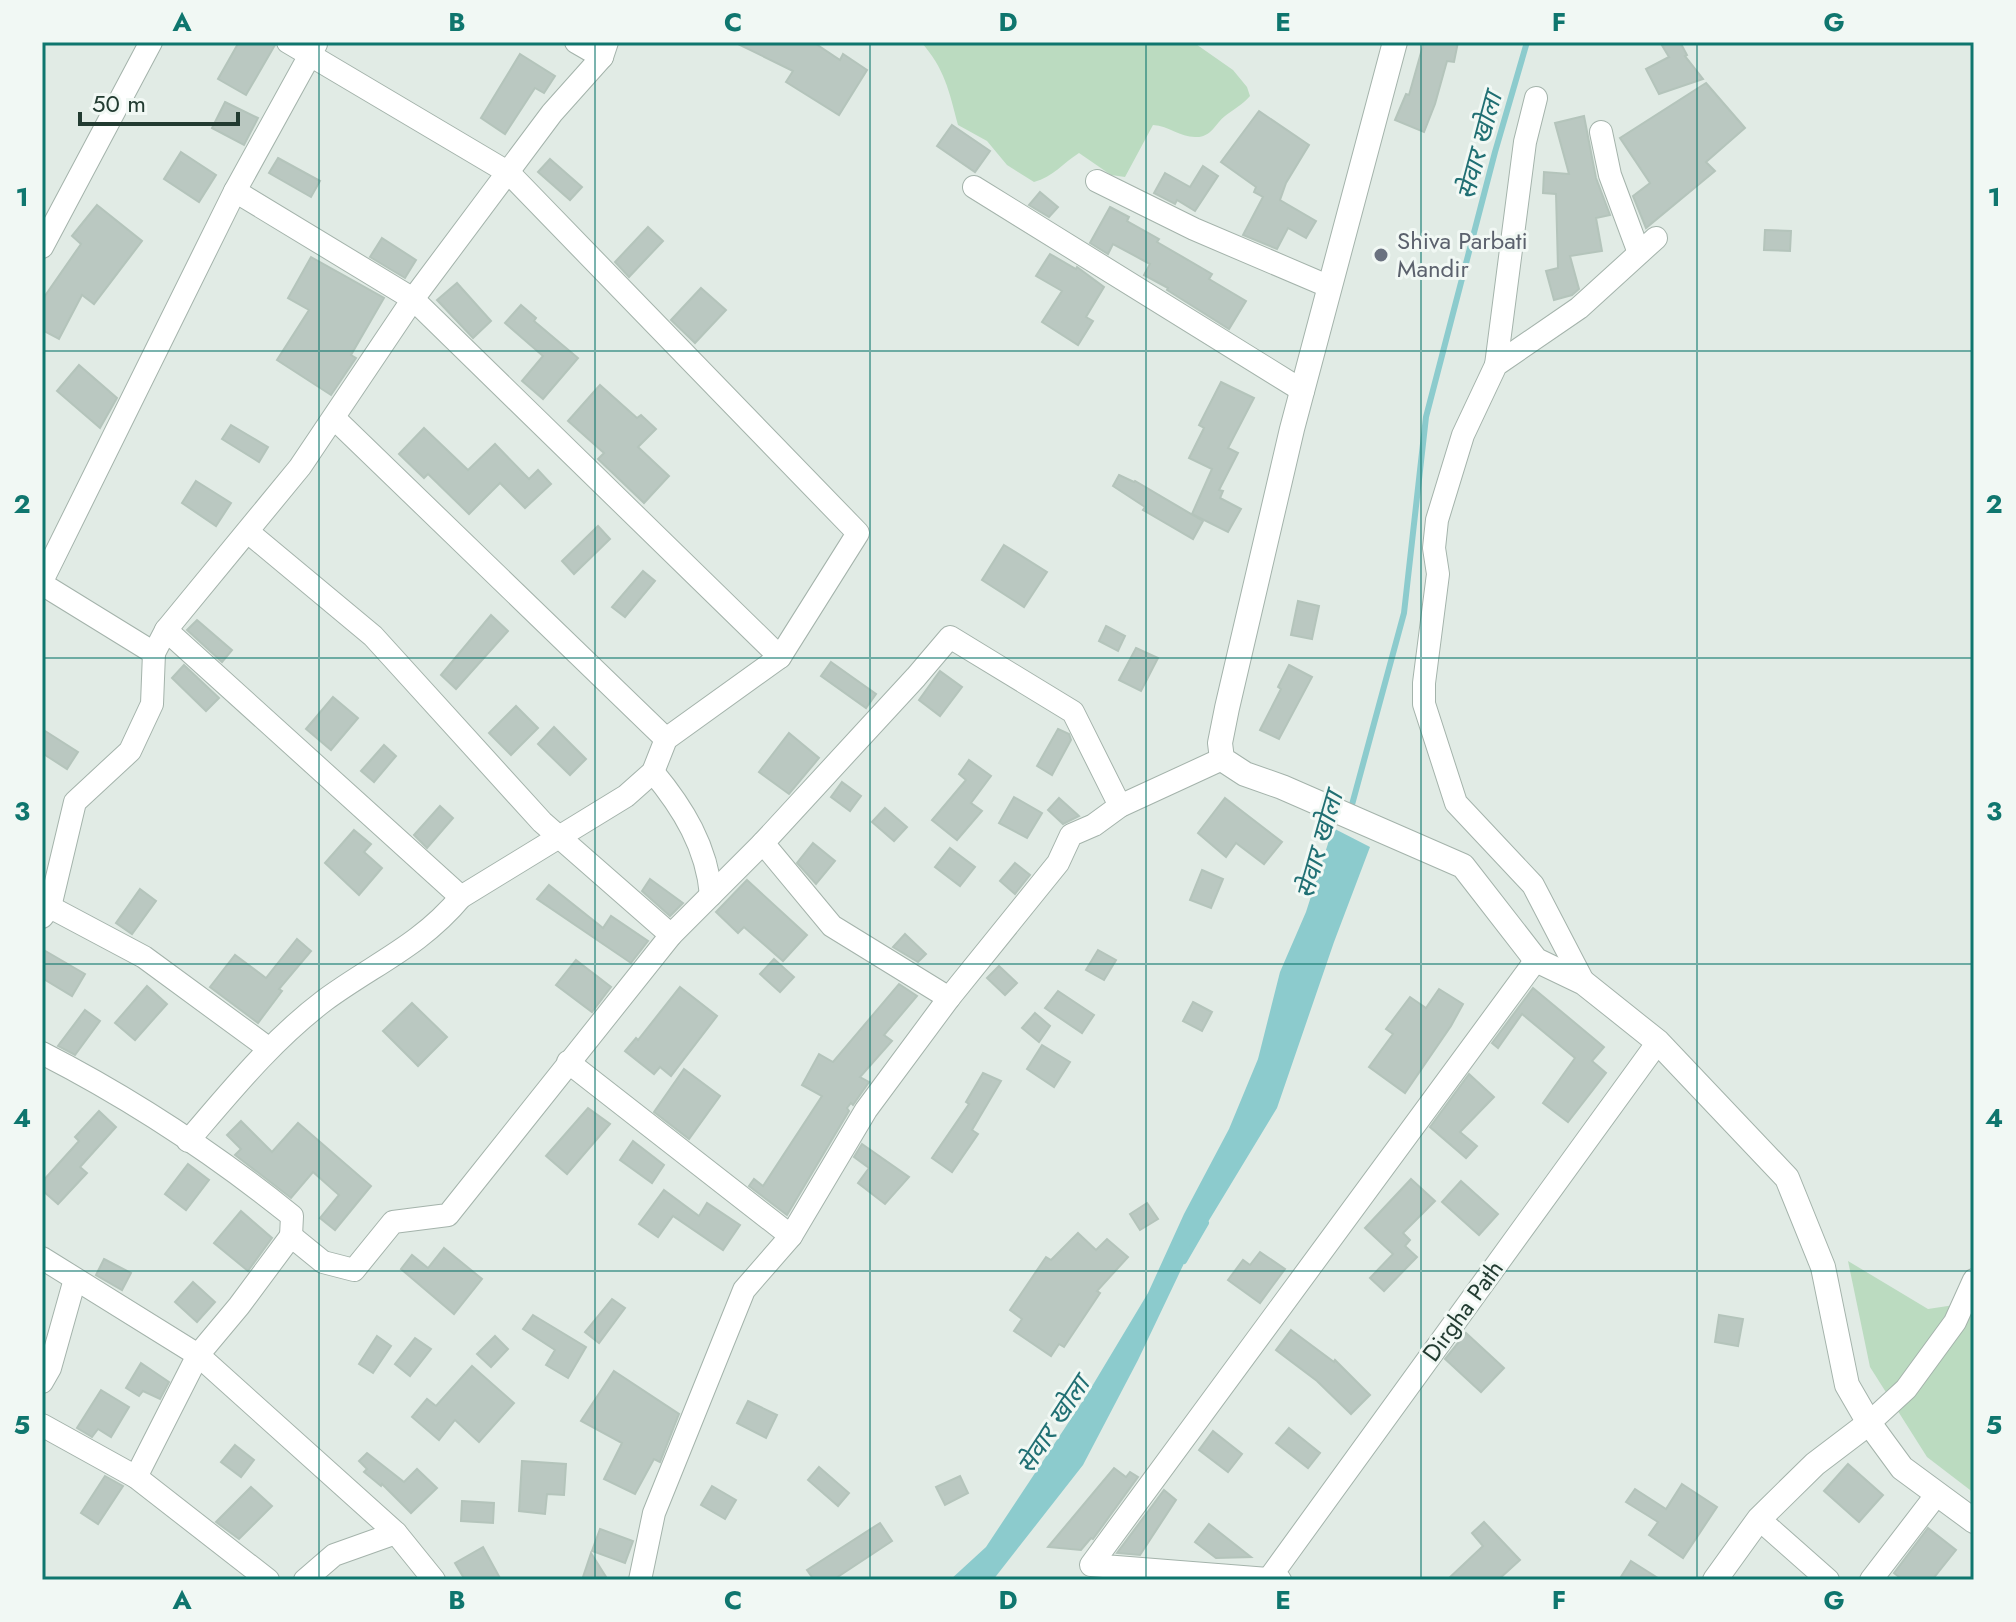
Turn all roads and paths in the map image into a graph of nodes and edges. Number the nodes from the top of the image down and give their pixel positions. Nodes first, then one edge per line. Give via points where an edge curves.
1 (151, 42) edge
2 (288, 42) edge
3 (576, 42) edge
4 (1395, 42) edge
5 (314, 48) edge
6 (605, 50) edge
7 (1536, 98) dead end
8 (1601, 132) dead end
9 (509, 173) junction
10 (1097, 181) dead end
11 (974, 187) dead end
12 (235, 191) junction
13 (42, 247) edge
14 (1330, 287) junction
15 (413, 299) junction
16 (1496, 365) junction
17 (1303, 391) junction
18 (334, 418) junction
19 (248, 532) junction
20 (42, 582) edge
21 (166, 630) junction
22 (154, 653) junction
23 (780, 657) junction
24 (666, 739) junction
25 (1222, 759) junction
26 (653, 772) junction
27 (1120, 806) junction
28 (561, 837) junction
29 (763, 843) junction
30 (711, 895) junction
31 (461, 897) junction
32 (46, 912) edge
33 (671, 935) junction
34 (1536, 960) junction
35 (1584, 983) junction
36 (949, 998) junction
37 (1658, 1042) junction
38 (268, 1048) junction
39 (42, 1053) edge
40 (568, 1062) junction
41 (188, 1141) junction
42 (291, 1236) junction
43 (791, 1236) junction
44 (42, 1258) edge
45 (75, 1279) junction
46 (1974, 1280) edge
47 (198, 1355) junction
48 (42, 1382) edge
49 (1869, 1423) junction
50 (42, 1425) edge
51 (136, 1477) junction
52 (1937, 1494) junction
53 (1759, 1519) junction
54 (1974, 1521) edge
55 (396, 1533) junction
56 (268, 1580) edge
57 (305, 1580) edge
58 (434, 1580) edge
59 (640, 1580) edge
60 (1272, 1580) edge
61 (1715, 1580) edge
62 (1828, 1580) edge
63 (1871, 1580) edge

1 - 13 street
2 - 5 street
3 - 6 street
4 - 14 street
5 - 9 street
5 - 12 street
6 - 9 street
7 - 16 street via 1525,142
8 - 16 street via 1610,175 1647,245 1579,308
9 - 15 street
9 - 23 street via 858,533
10 - 14 street
11 - 17 street
12 - 15 street
12 - 20 street
14 - 17 street
15 - 18 street
15 - 23 street
16 - 35 street via 1463,435 1437,520 1438,574 1424,704 1456,803 1533,885
17 - 25 street via 1227,708
18 - 19 street
18 - 24 street
19 - 21 street
19 - 28 street via 373,636
20 - 22 street
21 - 22 street
21 - 31 street
22 - 32 street via 152,704 130,751 75,802
23 - 24 street
24 - 26 street
25 - 27 street
25 - 34 street via 1245,774 1463,866
26 - 28 street via 626,796
26 - 30 street via 698,840
27 - 29 street via 1073,712 950,637
27 - 36 street via 1071,835 1058,863
28 - 31 street
28 - 33 street
29 - 30 street
29 - 36 street via 832,926
30 - 33 street
31 - 38 street via 403,951 325,1000
32 - 38 street via 144,957
33 - 40 street
34 - 35 street
34 - 60 street via 1091,1565
35 - 37 street
36 - 43 street via 866,1110
37 - 49 street via 1787,1178 1823,1267 1847,1385
37 - 60 street, Dirgha Path
38 - 41 street
39 - 41 street
40 - 42 street via 448,1215 393,1222 354,1270 323,1262
40 - 43 street
41 - 42 street via 292,1216
42 - 47 street
43 - 59 street via 744,1290 654,1513
44 - 45 street
45 - 47 street
45 - 48 street
46 - 49 street via 1955,1322 1906,1389
47 - 51 street
47 - 55 street
49 - 52 street via 1902,1468
49 - 53 street via 1815,1464
50 - 51 street
51 - 56 street
52 - 54 street
52 - 63 street
53 - 61 street
53 - 62 street
55 - 57 street via 334,1555
55 - 58 street

